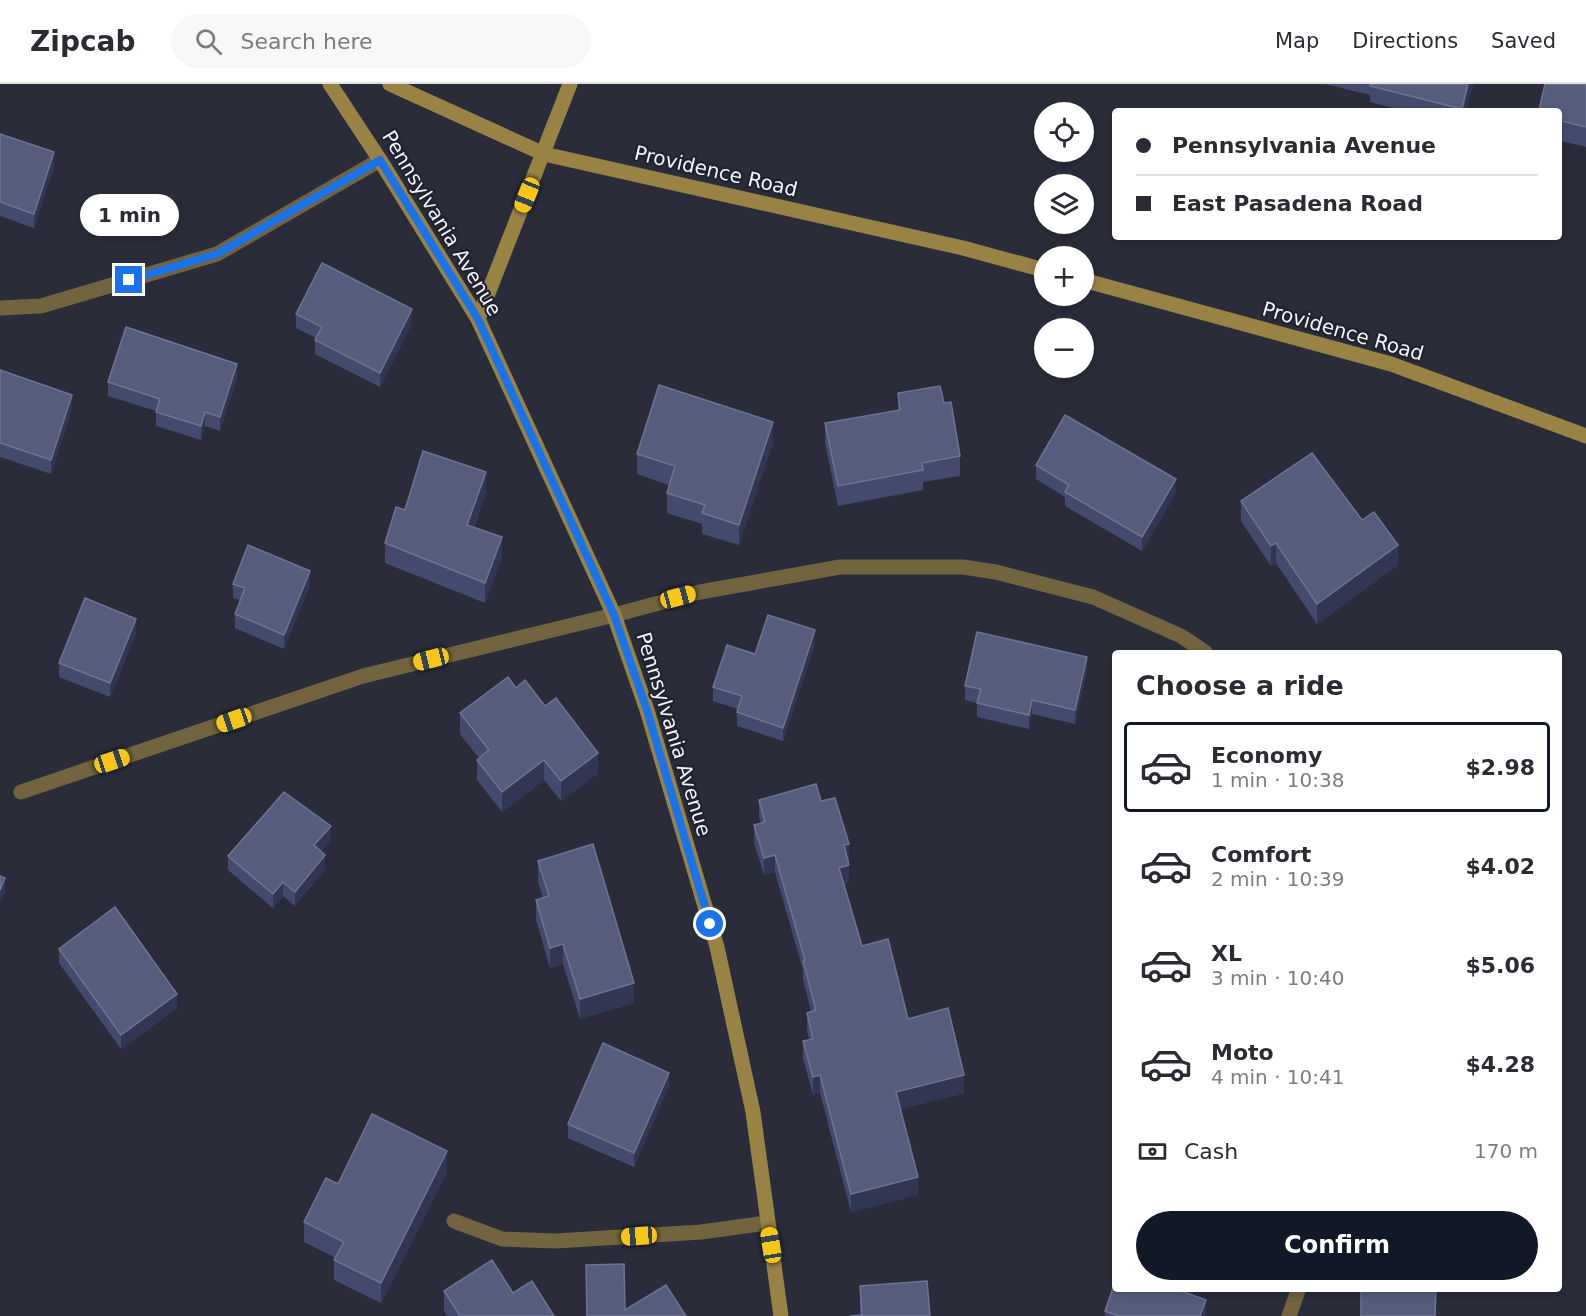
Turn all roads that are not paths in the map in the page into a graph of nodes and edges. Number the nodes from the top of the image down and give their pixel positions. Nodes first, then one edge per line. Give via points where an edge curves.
1 (330, 84) edge
2 (390, 84) edge
3 (570, 84) edge
4 (544, 154) junction
5 (380, 160) junction
6 (1034, 267) edge
7 (1094, 283) edge
8 (0, 308) edge
9 (478, 319) junction
10 (1586, 436) edge
11 (614, 615) junction
12 (1202, 650) edge
13 (21, 792) dead end
14 (454, 1221) dead end
15 (768, 1223) junction
16 (1298, 1292) edge
17 (781, 1316) edge
18 (1289, 1316) edge

1 - 5 street, Pennsylvania Avenue
2 - 4 street, Providence Road
3 - 4 street
4 - 6 street, Providence Road
4 - 9 street
5 - 8 street via 217,254 41,306
5 - 9 street, Pennsylvania Avenue
7 - 10 street, Providence Road via 1391,364
9 - 11 street, Pennsylvania Avenue
11 - 12 street via 700,592 840,567 963,567 1093,597 1181,636
11 - 13 street via 363,676
11 - 15 street, Pennsylvania Avenue via 647,710 717,947 753,1112
14 - 15 street via 502,1239 555,1241 701,1232
15 - 17 street, Pennsylvania Avenue
16 - 18 street

